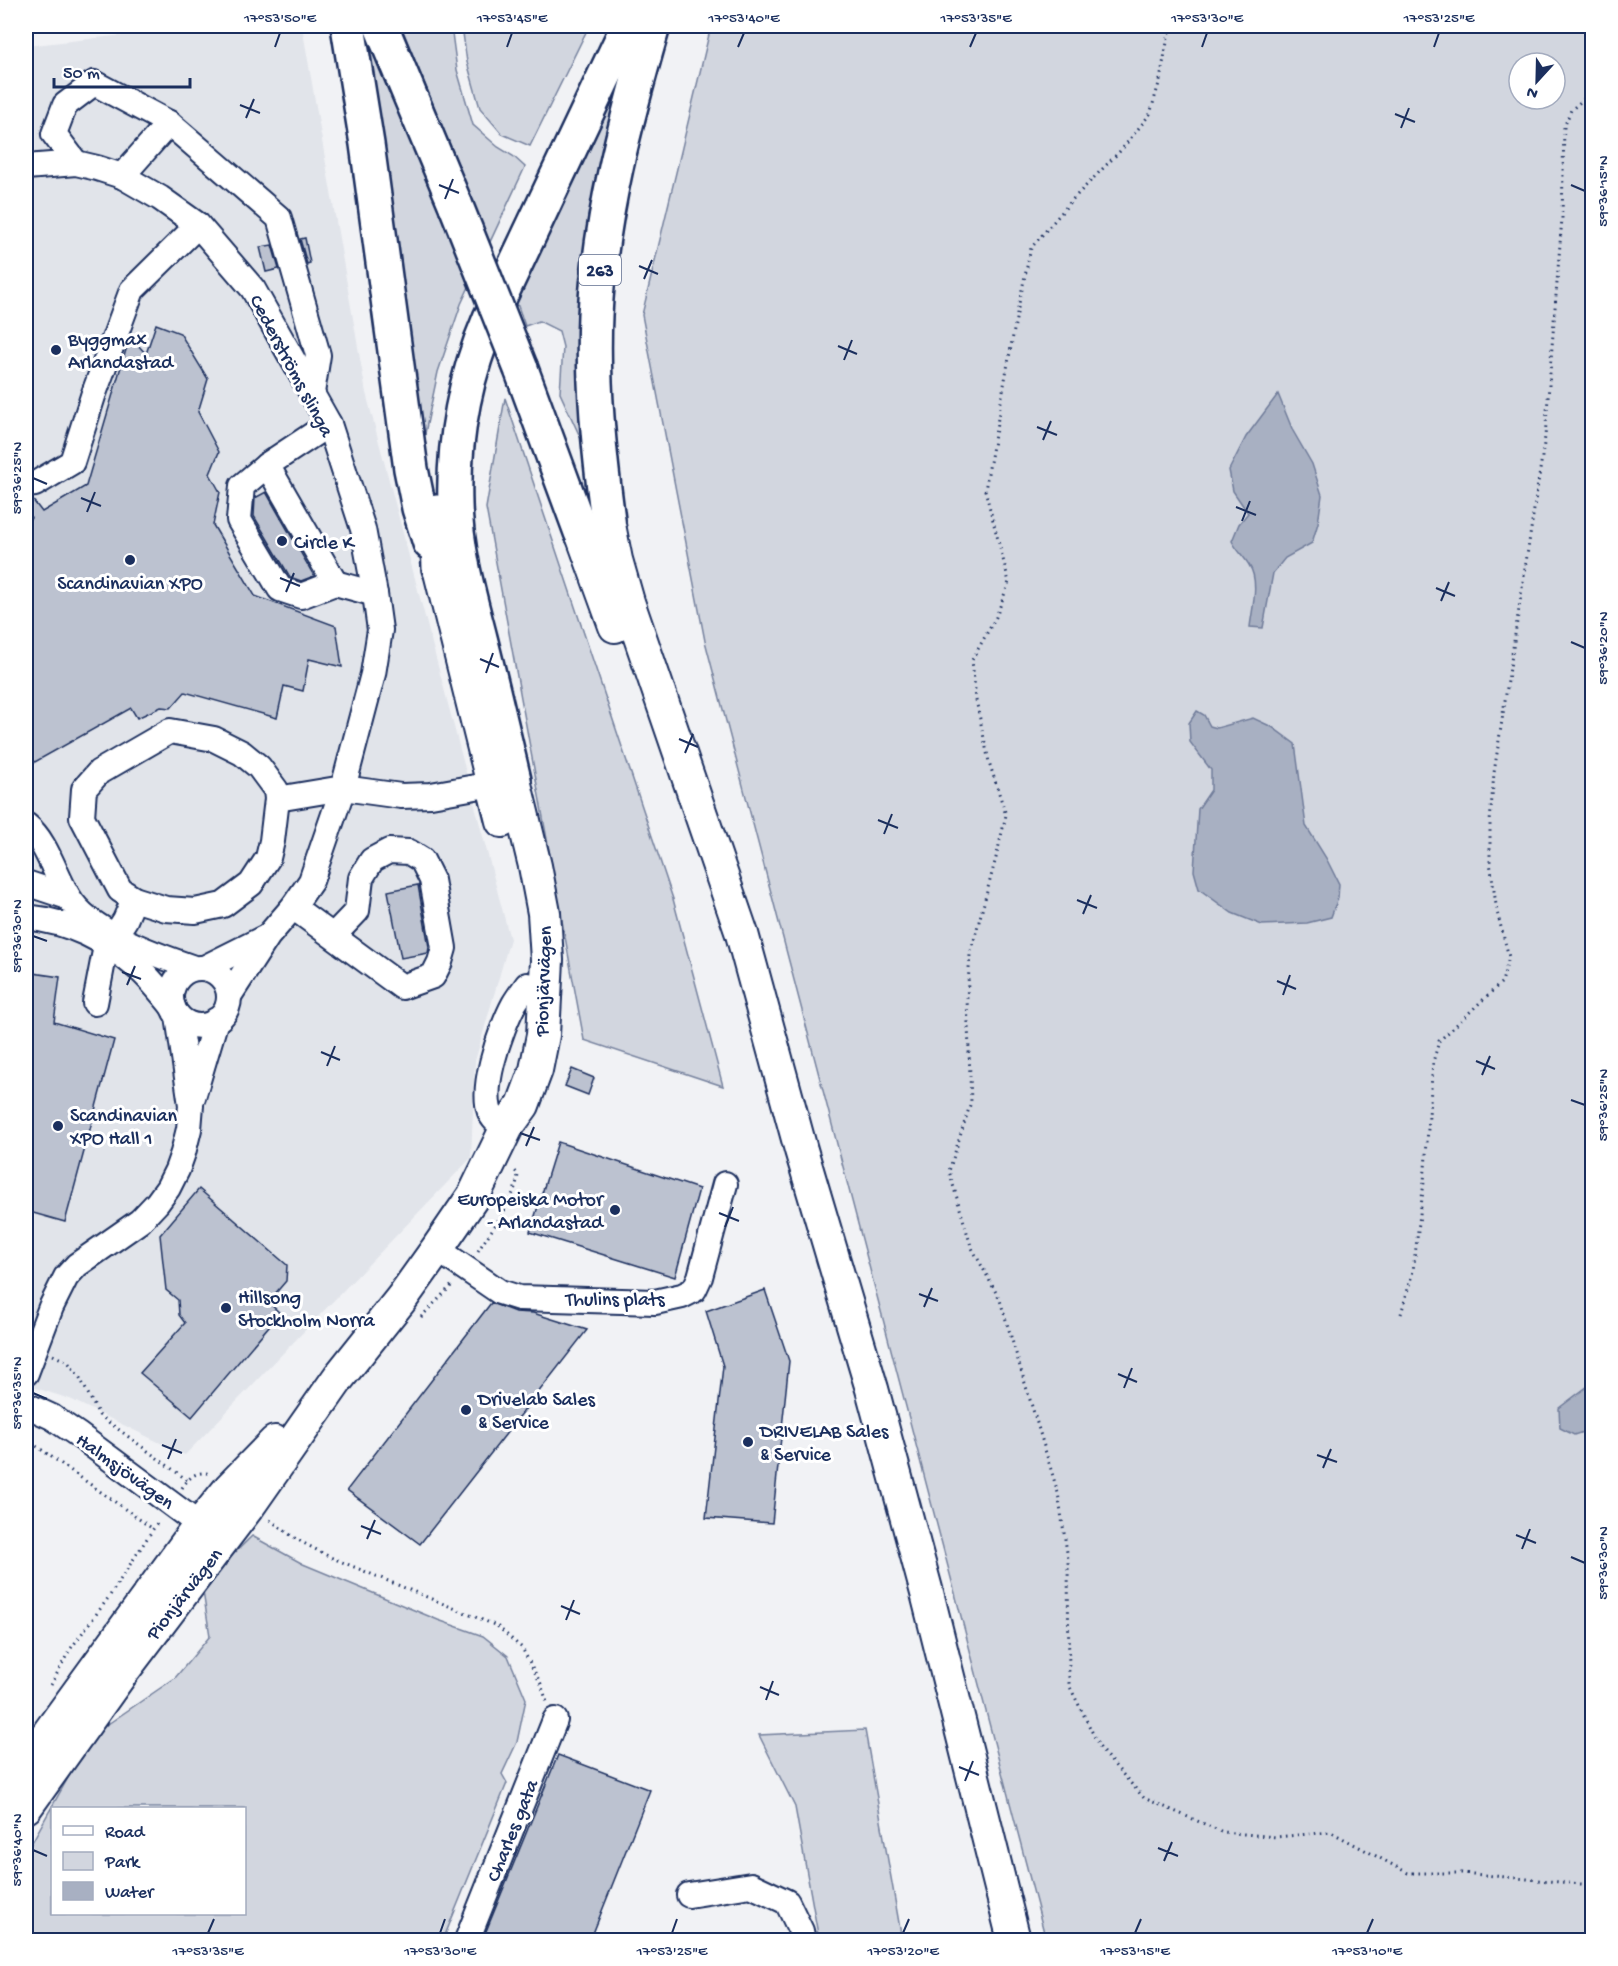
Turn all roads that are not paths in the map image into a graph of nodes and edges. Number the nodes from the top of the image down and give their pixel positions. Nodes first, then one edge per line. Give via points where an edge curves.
1 (348, 26) edge
2 (381, 26) edge
3 (606, 26) edge
4 (628, 26) edge
5 (653, 26) edge
6 (169, 123) junction
7 (76, 163) junction
8 (26, 167) edge
9 (122, 176) junction
10 (198, 225) junction
11 (312, 393) junction
12 (329, 424) junction
13 (267, 465) junction
14 (26, 485) edge
15 (595, 526) junction
16 (439, 568) junction
17 (335, 583) junction
18 (375, 594) junction
19 (504, 782) junction
20 (344, 788) junction
21 (277, 799) junction
22 (26, 825) edge
23 (26, 883) edge
24 (26, 891) edge
25 (68, 897) junction
26 (134, 898) junction
27 (293, 907) junction
28 (26, 917) edge
29 (51, 920) junction
30 (268, 936) junction
31 (333, 936) junction
32 (112, 940) junction
33 (199, 968) junction
34 (229, 996) junction
35 (95, 1003) dead end
36 (175, 1011) junction
37 (216, 1020) junction
38 (191, 1106) junction
39 (507, 1126) junction
40 (725, 1184) dead end
41 (437, 1249) junction
42 (26, 1373) edge
43 (26, 1405) edge
44 (211, 1533) junction
45 (555, 1720) road end
46 (26, 1764) edge
47 (26, 1807) edge
48 (689, 1895) dead end
49 (467, 1941) edge
50 (803, 1941) edge
51 (1014, 1941) edge

1 - 16 highway via 411,469
2 - 15 highway, 263, bridge via 521,369
3 - 16 highway via 466,326 453,364 437,474
4 - 19 highway via 477,347 462,411 455,506
5 - 15 highway, 263 via 625,125 606,217 595,315
6 - 7 street via 94,83 65,105 54,134
6 - 9 street
6 - 11 street via 279,218 318,355
7 - 8 street, Cederströms slinga
7 - 9 street, Cederströms slinga
9 - 10 street, Cederströms slinga
10 - 11 street, Cederströms slinga via 253,289
10 - 14 street via 132,290 72,462 35,484
11 - 12 street, Cederströms slinga
12 - 13 street
12 - 18 street, Cederströms slinga via 363,529
13 - 17 street
13 - 17 street via 242,486 239,520 280,589 302,596
15 - 51 main road, 263 via 616,560 742,934 801,1150 873,1389
16 - 19 main road, Pionjärvägen
17 - 18 street
18 - 20 street, Cederströms slinga via 380,630 373,674
19 - 20 street via 418,796
19 - 39 main road, Pionjärvägen via 524,925 527,985 525,1027 508,1102
19 - 39 main road, Pionjärvägen via 535,866 544,913 546,989 536,1070 523,1105
20 - 21 street
20 - 27 street, Cederströms slinga via 311,881
21 - 26 street via 268,858 251,884 223,905 195,911 166,909
21 - 26 street via 276,790 259,767 242,753 214,739 170,731 99,772 84,789 82,817 120,890
22 - 25 street via 51,859
23 - 25 street
24 - 29 street
25 - 32 street
26 - 32 street
27 - 30 street, Cederströms slinga
27 - 31 street
28 - 29 street
29 - 32 street
30 - 33 street, Cederströms slinga
30 - 34 street, Cederströms slinga
31 - 31 street via 357,911 361,878 372,860 389,851 409,852 422,860 432,880 444,948 433,976 402,987
32 - 33 street
32 - 35 street via 105,951
32 - 36 street
33 - 34 street via 223,979
33 - 36 street, Cederströms slinga via 182,974 174,983 171,995
34 - 37 street, Cederströms slinga via 224,1013
36 - 37 street via 197,1026
36 - 38 street, Cederströms slinga
37 - 38 street, Cederströms slinga
38 - 42 street, Cederströms slinga via 183,1153 168,1188 140,1221 66,1277
39 - 41 main road, Pionjärvägen via 474,1195
40 - 41 street, Thulins plats via 700,1277 694,1290 682,1296 655,1302 519,1298 500,1292
41 - 44 main road, Pionjärvägen via 402,1298
43 - 44 street, Halmsjövägen via 77,1434
44 - 46 main road, Pionjärvägen
44 - 47 main road, Pionjärvägen via 123,1671
45 - 49 street, Charles gata
48 - 50 street via 751,1885 787,1902

